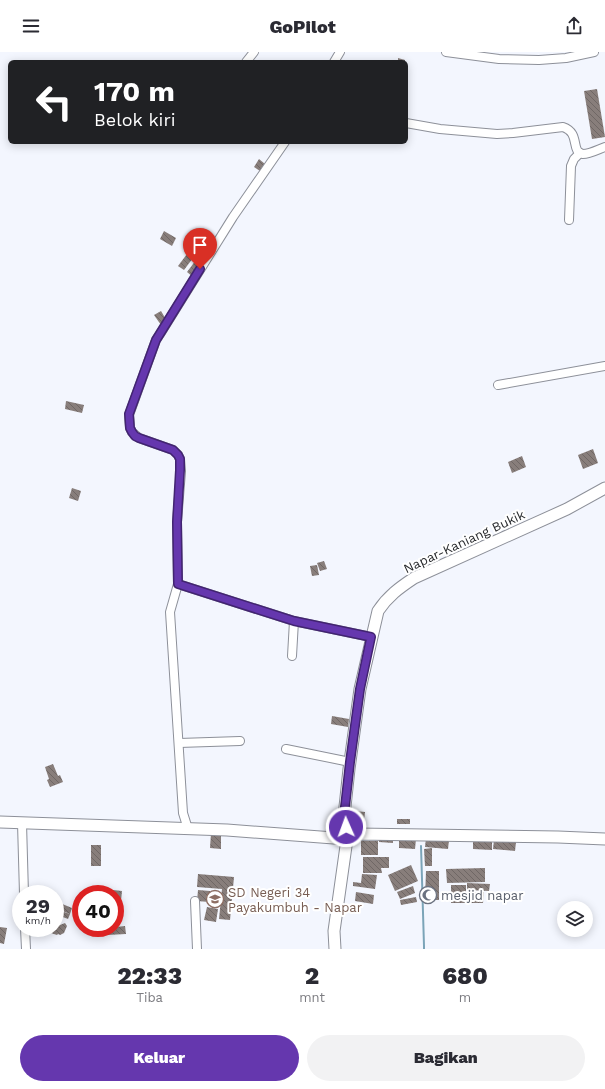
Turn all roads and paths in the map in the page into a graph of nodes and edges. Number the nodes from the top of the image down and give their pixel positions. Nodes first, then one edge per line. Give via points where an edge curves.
1 (254, 52) edge
2 (446, 52) edge
3 (594, 52) edge
4 (248, 60) edge
5 (408, 123) edge
6 (284, 144) edge
7 (605, 147) edge
8 (580, 153) junction
9 (569, 220) dead end
10 (605, 366) edge
11 (498, 385) dead end
12 (605, 488) edge
13 (178, 584) junction
14 (294, 621) junction
15 (371, 637) junction
16 (292, 656) dead end
17 (240, 741) dead end
18 (179, 743) junction
19 (286, 749) dead end
20 (350, 762) junction
21 (0, 822) edge
22 (22, 823) junction
23 (188, 829) junction
24 (347, 839) junction
25 (605, 839) edge
26 (24, 885) edge
27 (196, 901) dead end
28 (25, 937) edge
29 (26, 949) edge
30 (197, 949) edge
31 (335, 949) edge

1 - 4 street
2 - 3 street via 499,59 531,60 566,58
5 - 8 street via 440,130 497,134 563,127 572,133
6 - 13 street via 233,217 156,340 129,414 130,428 135,436 173,450 180,459
7 - 8 street via 585,154
8 - 9 street via 571,166
10 - 11 street
12 - 15 main road, Napar-Kaniang Bukik via 568,509 414,578 397,589 384,602 378,611
13 - 14 street
13 - 18 street via 170,612
14 - 15 street
14 - 16 street
15 - 20 main road, Napar-Kaniang Bukik via 360,689
17 - 18 street
18 - 23 street via 183,814
19 - 20 street
20 - 24 main road, Napar-Kaniang Bukik via 344,816
21 - 22 main road
22 - 23 main road
22 - 26 street
23 - 24 main road
24 - 25 main road via 357,834
24 - 31 main road, Napar-Kaniang Bukik via 334,931
27 - 30 street
28 - 29 street

